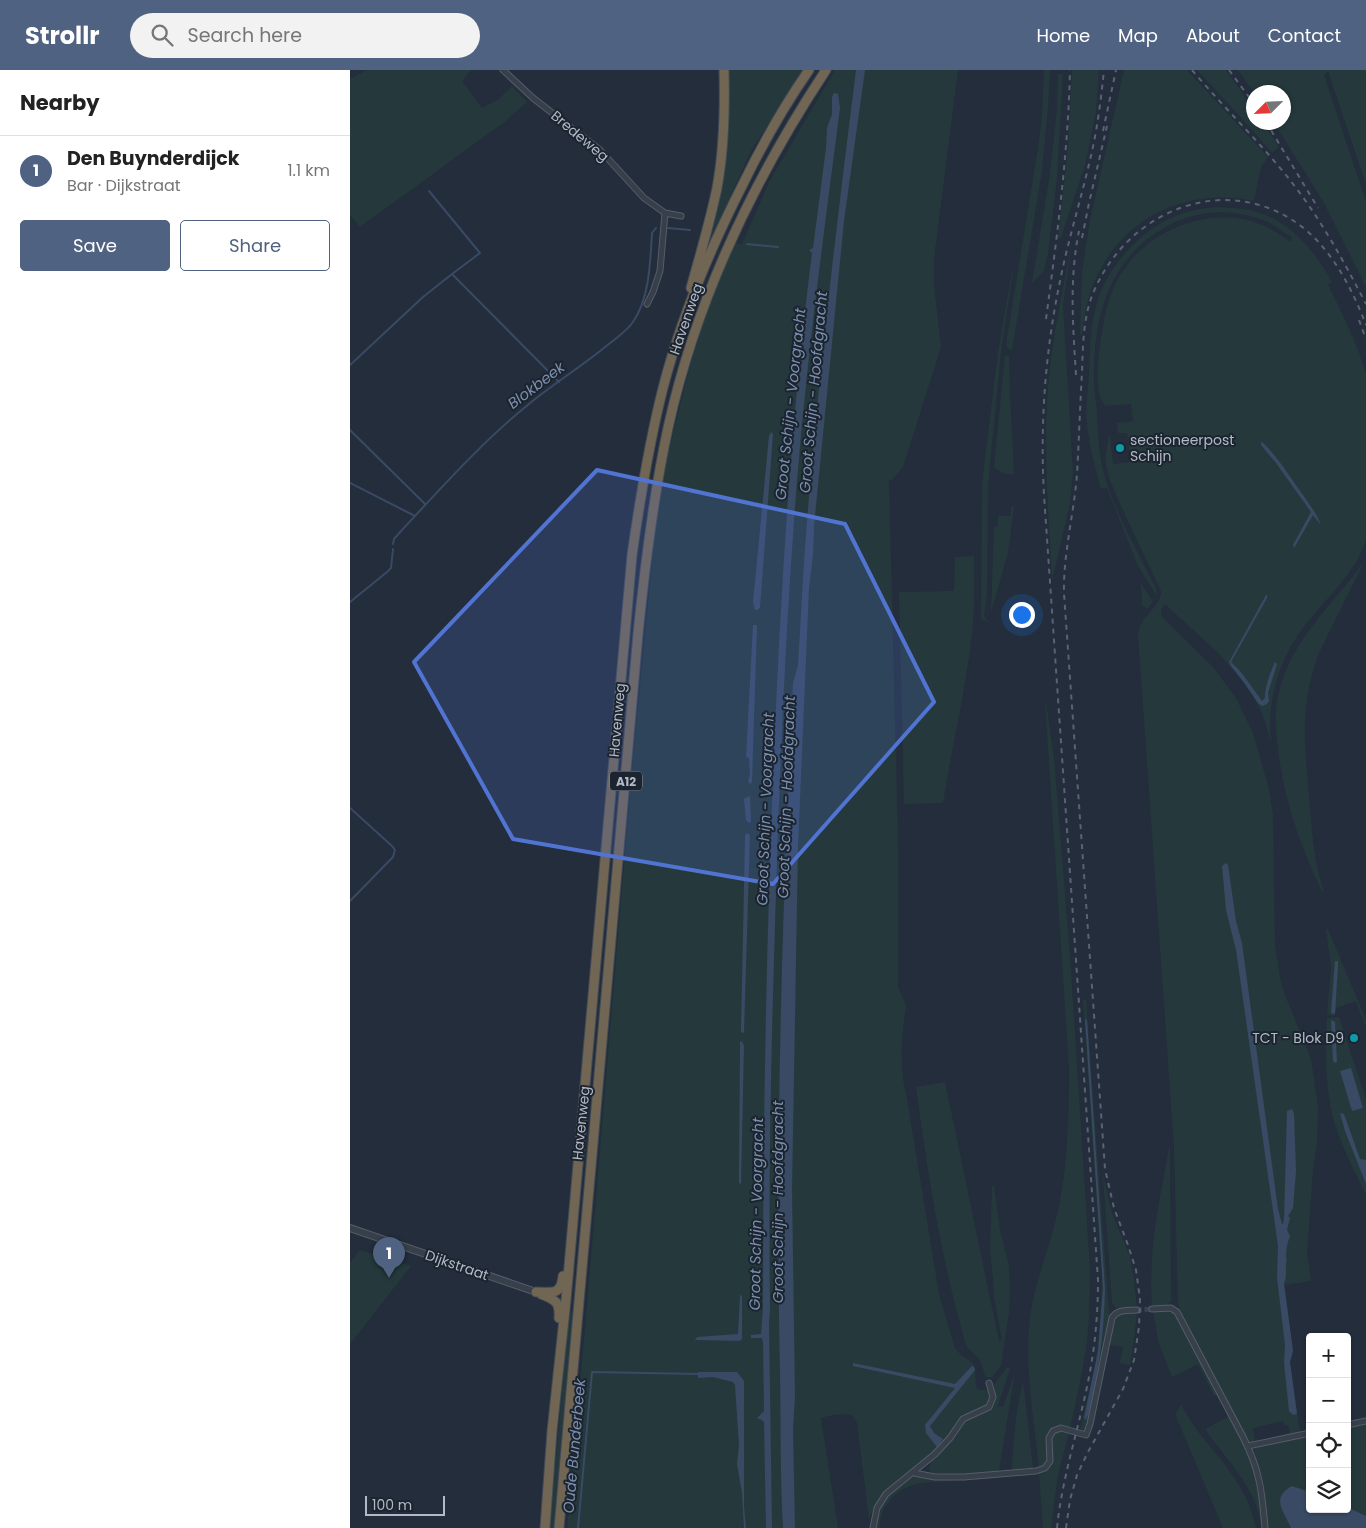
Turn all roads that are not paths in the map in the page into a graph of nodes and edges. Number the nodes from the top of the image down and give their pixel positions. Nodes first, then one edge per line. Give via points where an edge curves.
1 (502, 70) edge
2 (724, 70) edge
3 (809, 70) edge
4 (826, 70) edge
5 (666, 214) junction
6 (681, 216) dead end
7 (647, 304) dead end
8 (663, 386) junction
9 (581, 1133) junction
10 (350, 1228) edge
11 (536, 1292) junction
12 (1137, 1310) tunnel mouth
13 (1152, 1310) tunnel mouth
14 (989, 1384) dead end
15 (1366, 1421) edge
16 (1351, 1424) edge
17 (552, 1431) junction
18 (1306, 1433) edge
19 (1248, 1446) junction
20 (914, 1473) junction
21 (545, 1528) edge
22 (559, 1528) edge
23 (873, 1528) edge
24 (1265, 1528) edge

1 - 5 street, Bredeweg via 600,150 644,198
2 - 8 highway via 724,123 717,186
3 - 8 highway, Havenweg / A12 via 760,151 720,230
4 - 22 highway, Havenweg / A12 via 772,158 732,235 679,386 656,491 645,559
5 - 6 street, Bredeweg
5 - 7 street via 660,271
8 - 9 highway, Havenweg / A12 via 632,555
9 - 11 highway via 572,1183 562,1286 554,1292
9 - 17 highway, Havenweg / A12
10 - 11 street, Dijkstraat
11 - 17 highway via 554,1300 560,1309
12 - 20 street via 1118,1312 1112,1318 1086,1435 1061,1428 1053,1432 1049,1438 1050,1461 1045,1468 964,1477
13 - 19 street via 1171,1308 1177,1312
14 - 20 street via 993,1397 989,1407 963,1419 943,1446
15 - 16 street
17 - 21 highway, Havenweg / A12
18 - 19 street
19 - 24 street via 1261,1483
20 - 23 street via 882,1499

